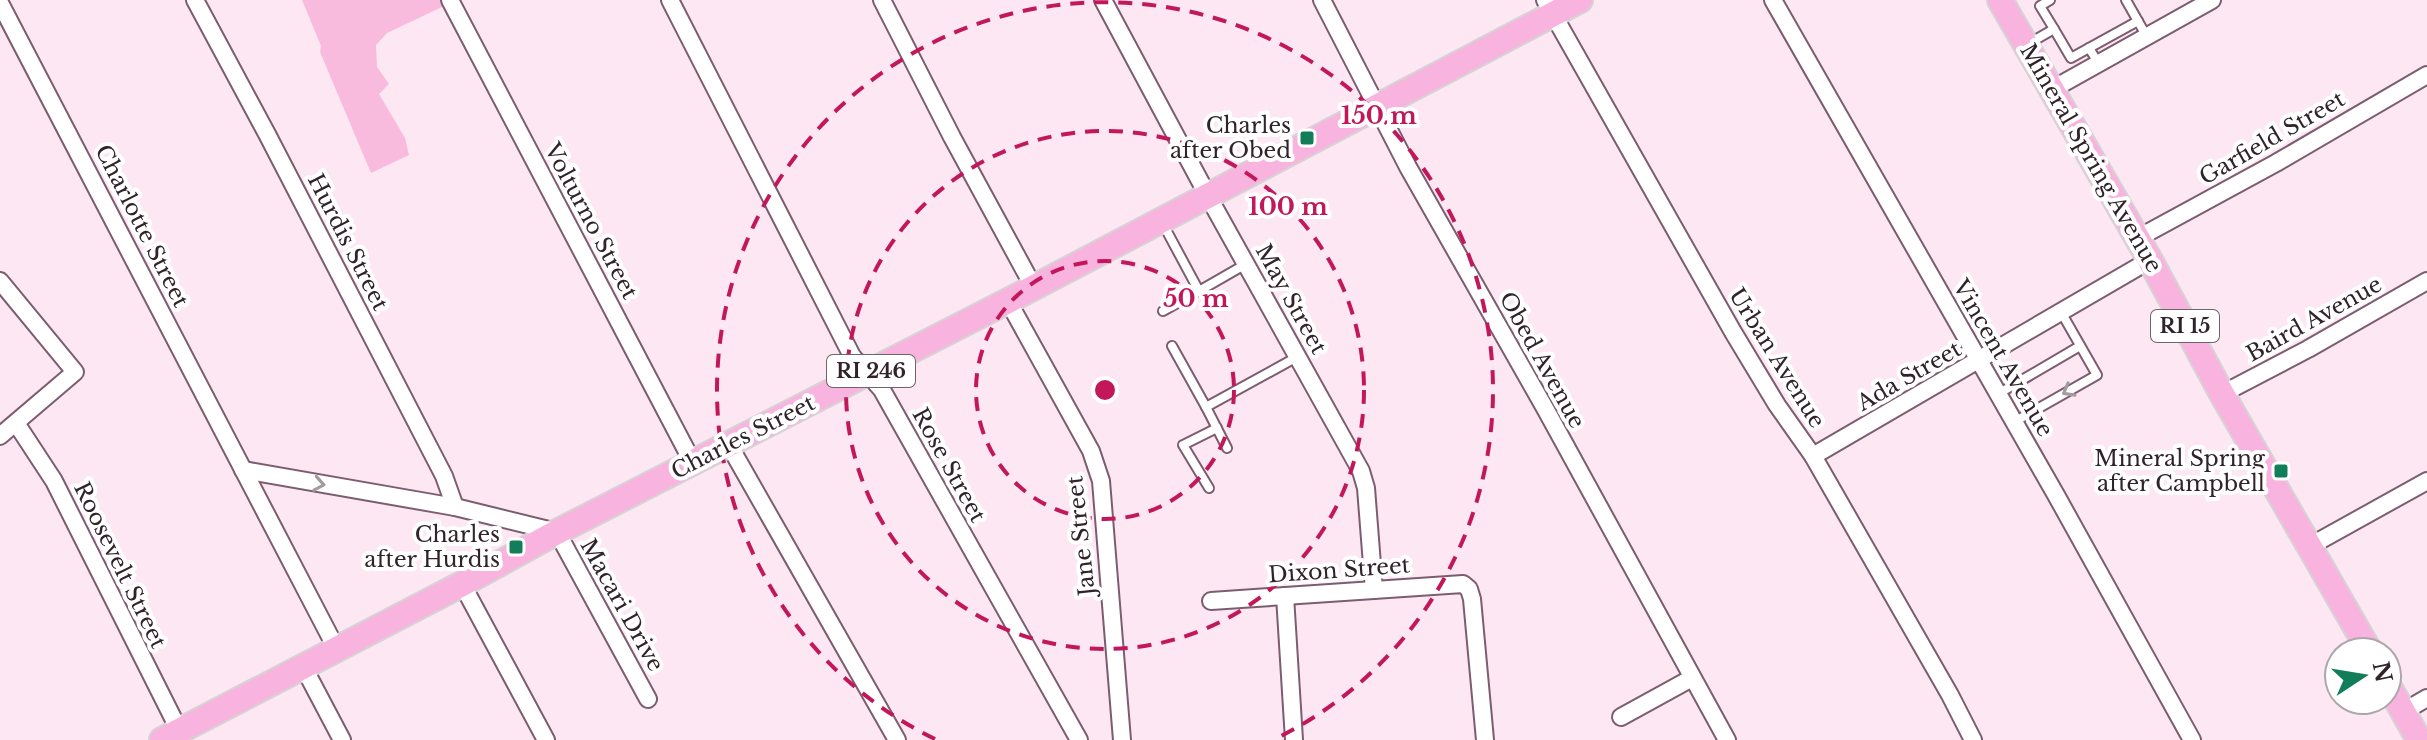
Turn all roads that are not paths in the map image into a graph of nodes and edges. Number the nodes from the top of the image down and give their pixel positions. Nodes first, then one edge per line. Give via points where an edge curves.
1 (195, 0) edge
2 (450, 0) edge
3 (670, 0) edge
4 (882, 0) edge
5 (1103, 0) edge
6 (1322, 0) edge
7 (1580, 0) edge
8 (1773, 0) edge
9 (2000, 0) edge
10 (2050, 0) edge
11 (2126, 0) edge
12 (2212, 0) edge
13 (0, 3) edge
14 (1549, 7) edge
15 (2138, 21) junction
16 (2054, 29) junction
17 (2147, 37) junction
18 (2026, 45) junction
19 (2089, 48) junction
20 (2099, 64) junction
21 (2427, 75) edge
22 (2051, 90) junction
23 (1377, 107) junction
24 (1208, 196) junction
25 (1161, 220) junction
26 (2138, 238) junction
27 (2150, 260) junction
28 (1246, 264) junction
29 (0, 281) edge
30 (2427, 281) edge
31 (1033, 286) junction
32 (1199, 291) junction
33 (1008, 301) junction
34 (1163, 311) dead end
35 (2061, 312) junction
36 (1172, 346) dead end
37 (2080, 346) junction
38 (1298, 357) junction
39 (1979, 361) junction
40 (866, 374) junction
41 (1998, 394) junction
42 (2222, 394) junction
43 (1206, 407) junction
44 (2014, 422) junction
45 (16, 423) junction
46 (1217, 428) junction
47 (0, 436) edge
48 (729, 445) junction
49 (1227, 448) dead end
50 (1813, 456) junction
51 (693, 463) junction
52 (243, 470) junction
53 (2427, 481) edge
54 (1209, 488) dead end
55 (455, 507) junction
56 (557, 532) junction
57 (2310, 546) junction
58 (462, 584) junction
59 (1374, 590) junction
60 (1285, 596) junction
61 (1211, 601) dead end
62 (2361, 636) edge
63 (336, 648) junction
64 (303, 666) junction
65 (1692, 678) junction
66 (2427, 698) edge
67 (648, 699) dead end
68 (2403, 712) joint
69 (1621, 717) dead end
70 (170, 735) edge
71 (342, 740) edge
72 (546, 740) edge
73 (897, 740) edge
74 (1079, 740) edge
75 (1122, 740) edge
76 (1294, 740) edge
77 (1485, 740) edge
78 (1727, 740) edge
79 (1973, 740) edge
80 (2192, 740) edge
81 (2419, 740) edge

1 - 55 street, Hurdis Street via 444,476
2 - 51 street, Volturno Street
3 - 40 street, Rose Street via 852,356
4 - 31 street
5 - 24 street, May Street
6 - 23 street, Obed Avenue
7 - 14 main road, Charles Street / RI 246
8 - 39 street, Vincent Avenue
9 - 18 main road, Mineral Spring Avenue / RI 15
10 - 16 lane via 2040,6
11 - 15 lane
12 - 17 street
13 - 52 street, Charlotte Street
14 - 23 main road, Charles Street / RI 246
14 - 50 street, Urban Avenue via 1733,332
15 - 17 lane
15 - 19 lane
16 - 18 lane
16 - 19 lane via 2071,58
17 - 20 street
18 - 22 main road, Mineral Spring Avenue / RI 15
19 - 20 lane
20 - 22 street
21 - 26 street, Garfield Street
22 - 26 main road, Mineral Spring Avenue / RI 15
23 - 24 main road, Charles Street / RI 246
23 - 65 street, Obed Avenue
24 - 25 main road, Charles Street / RI 246
24 - 28 street, May Street
25 - 31 main road, Charles Street / RI 246
25 - 32 lane
26 - 27 main road, Mineral Spring Avenue / RI 15
27 - 35 street, Ada Street
27 - 42 main road, Mineral Spring Avenue / RI 15
28 - 32 lane
28 - 38 street, May Street
29 - 45 street via 75,372
30 - 42 street, Baird Avenue
31 - 33 main road, Charles Street / RI 246
32 - 34 lane
33 - 40 main road, Charles Street / RI 246
33 - 75 street, Jane Street via 1091,451 1101,481
35 - 37 lane
35 - 39 street, Ada Street
36 - 43 lane
37 - 41 lane
37 -> 44 lane via 2097,375
38 - 43 lane
38 - 59 street, May Street via 1365,479
39 - 41 street, Vincent Avenue
39 - 50 street, Ada Street
40 - 48 main road, Charles Street / RI 246
40 - 74 street, Rose Street via 882,390
41 - 44 street, Vincent Avenue
42 - 57 main road, Mineral Spring Avenue / RI 15
43 - 46 lane
44 - 80 street, Vincent Avenue
45 - 47 street
45 - 70 street, Roosevelt Street via 54,481
46 - 49 lane
46 - 54 lane via 1183,445
48 - 51 main road, Charles Street / RI 246
48 - 73 street
50 - 79 street, Urban Avenue
51 - 56 main road, Charles Street / RI 246
52 -> 55 street
52 - 63 street, Charlotte Street
53 - 57 street
55 - 56 street
56 - 58 main road, Charles Street / RI 246
56 - 67 street, Macari Drive
57 - 62 main road, Mineral Spring Avenue / RI 15
58 - 63 main road, Charles Street / RI 246
58 - 72 street
59 - 60 street, Dixon Street
59 - 77 street, Dixon Street via 1455,584 1469,589
60 - 61 street, Dixon Street
60 - 76 street
63 - 64 main road, Charles Street / RI 246
64 - 70 main road, Charles Street / RI 246
64 - 71 street
65 - 69 street
65 - 78 street, Obed Avenue
66 - 68 street
68 - 81 main road

